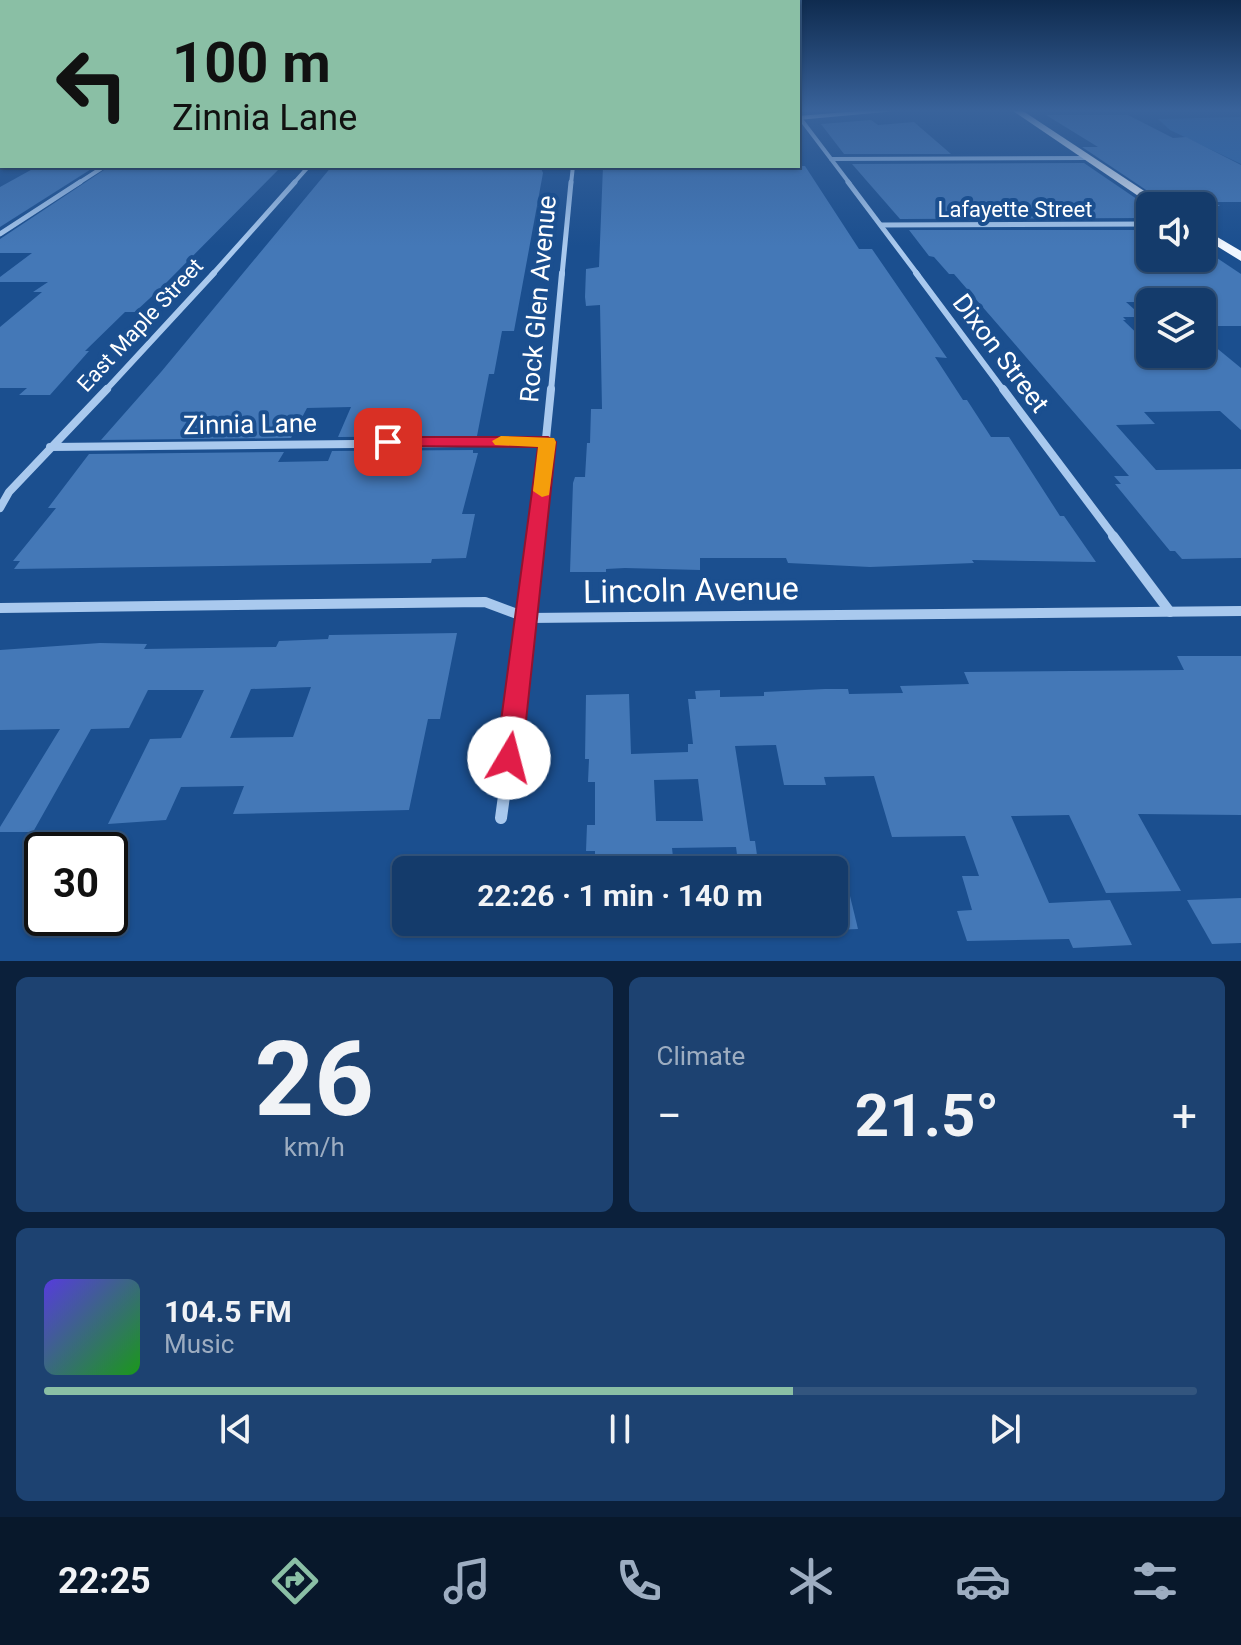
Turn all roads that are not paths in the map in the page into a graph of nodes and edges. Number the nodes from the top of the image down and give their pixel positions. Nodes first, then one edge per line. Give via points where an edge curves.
1 (829, 156) edge
2 (1084, 156) edge
3 (1087, 158) junction
4 (831, 159) junction
5 (102, 168) edge
6 (307, 168) edge
7 (573, 168) edge
8 (1139, 192) edge
9 (1136, 224) edge
10 (881, 225) junction
11 (0, 234) edge
12 (1216, 241) edge
13 (1241, 257) edge
14 (548, 442) junction
15 (50, 447) junction
16 (0, 508) edge
17 (0, 608) edge
18 (1241, 611) edge
19 (1170, 612) junction
20 (528, 618) junction
21 (501, 818) dead end

1 - 4 street, Dixon Street
2 - 3 main road
3 - 4 street
3 - 8 main road
4 - 10 street, Dixon Street
5 - 11 street
6 - 15 street, East Maple Street
7 - 14 street, Rock Glen Avenue
9 - 10 street, Lafayette Street
10 - 19 street, Dixon Street
12 - 13 main road
14 - 15 street, Zinnia Lane
14 - 20 street, Rock Glen Avenue
15 - 16 street, East Maple Street
17 - 20 street, Lincoln Avenue via 485,602
18 - 19 street, Lincoln Avenue
19 - 20 street, Lincoln Avenue
20 - 21 street, Rock Glen Avenue

